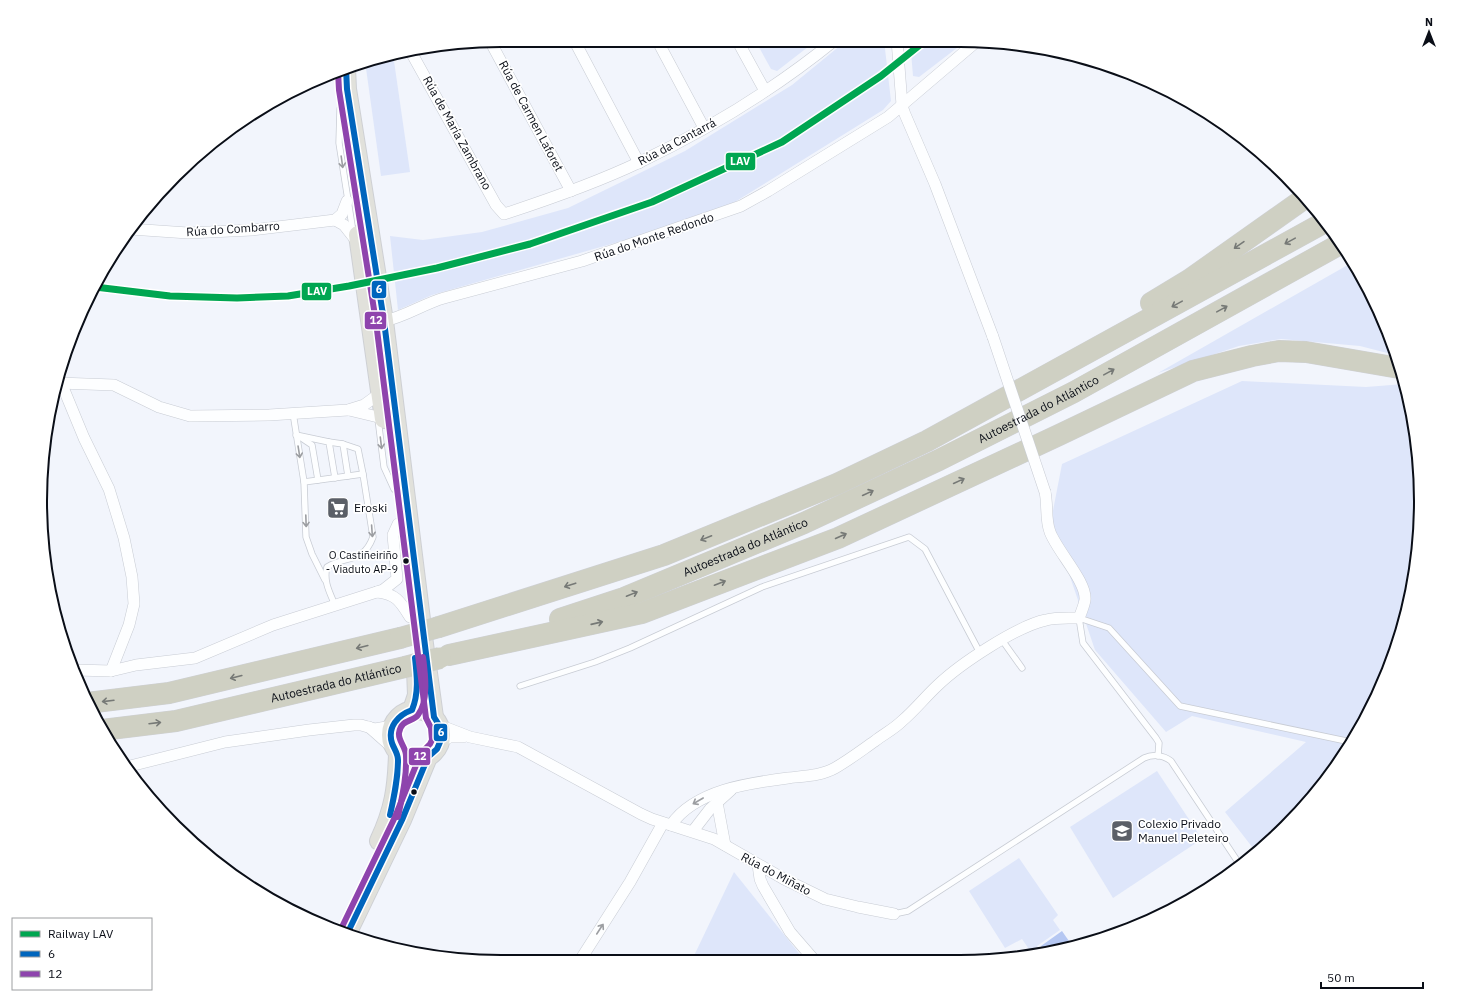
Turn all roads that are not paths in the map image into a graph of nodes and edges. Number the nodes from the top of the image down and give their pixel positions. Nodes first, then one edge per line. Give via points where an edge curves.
1 (493, 47) edge
2 (578, 47) edge
3 (661, 47) edge
4 (741, 47) edge
5 (826, 47) edge
6 (898, 47) edge
7 (970, 47) edge
8 (413, 56) edge
9 (347, 74) edge
10 (337, 78) edge
11 (765, 91) junction
12 (902, 105) junction
13 (340, 109) junction
14 (704, 128) junction
15 (639, 163) junction
16 (571, 191) junction
17 (347, 201) junction
18 (1300, 201) edge
19 (504, 214) joint
20 (335, 220) junction
21 (1320, 225) edge
22 (138, 230) edge
23 (354, 239) junction
24 (1335, 247) edge
25 (384, 321) junction
26 (1394, 367) edge
27 (62, 382) edge
28 (61, 385) edge
29 (375, 397) junction
30 (348, 410) junction
31 (293, 413) junction
32 (378, 417) junction
33 (296, 435) junction
34 (329, 442) junction
35 (343, 444) junction
36 (363, 474) junction
37 (348, 476) junction
38 (335, 478) junction
39 (318, 480) junction
40 (304, 482) junction
41 (394, 489) junction
42 (742, 523) junction
43 (398, 524) junction
44 (397, 579) junction
45 (326, 582) junction
46 (376, 592) junction
47 (335, 605) junction
48 (407, 612) junction
49 (1079, 618) junction
50 (1002, 640) junction
51 (980, 654) junction
52 (445, 657) junction
53 (1022, 668) dead end
54 (80, 670) edge
55 (111, 671) junction
56 (520, 686) dead end
57 (94, 702) edge
58 (412, 710) junction
59 (392, 726) junction
60 (369, 728) junction
61 (437, 728) junction
62 (109, 729) edge
63 (470, 737) junction
64 (1345, 741) edge
65 (397, 751) junction
66 (1158, 756) junction
67 (428, 757) junction
68 (133, 765) edge
69 (732, 789) junction
70 (717, 802) junction
71 (667, 824) junction
72 (693, 831) junction
73 (725, 845) junction
74 (1237, 860) edge
75 (758, 865) junction
76 (894, 914) joint
77 (338, 924) edge
78 (349, 929) edge
79 (583, 955) edge
80 (810, 955) edge

1 - 16 street, Rúa de Carmen Laforet
2 - 15 street
3 - 14 street
4 - 11 street
5 - 11 street, Rúa da Cantarrá
6 - 12 street
7 - 12 street, Rúa do Monte Redondo
8 - 19 street, Rúa de María Zambrano via 496,205
9 - 25 main road
10 - 13 main road
11 - 14 street, Rúa da Cantarrá
12 - 25 street, Rúa do Monte Redondo via 888,117 742,206 582,261 438,300
12 - 49 street, bridge via 993,337 1045,492 1050,532 1082,584 1085,600
13 -> 17 lane via 339,143
13 - 41 main road
14 - 15 street, Rúa da Cantarrá
15 - 16 street, Rúa da Cantarrá
16 - 19 street, Rúa da Cantarrá
17 - 20 street via 342,214
17 - 23 lane
18 -> 42 highway via 1189,280 1077,348 956,416
20 - 22 street, Rúa do Combarro via 252,230 188,233
20 - 23 street via 344,225
21 -> 42 highway, Autoestrada do Atlántico via 927,441 837,484
23 - 29 lane
52 -> 24 highway, Autoestrada do Atlántico via 624,598 804,523 939,460 1074,392
25 - 61 main road via 424,644
52 -> 26 highway via 642,612 838,538 1193,371 1279,351 1306,352
27 - 31 street via 114,385 159,407 190,416
28 - 55 street via 109,489 124,538 132,577 134,604 129,625
29 - 30 street via 364,405
29 - 32 lane
30 - 31 street
30 - 32 street
31 - 33 lane
32 -> 41 lane via 384,467
33 - 34 lane
33 - 39 lane via 312,445
33 -> 40 lane
34 - 35 lane
34 - 38 lane
35 - 36 lane via 358,449
35 - 37 lane
36 - 37 lane
36 -> 45 lane via 373,536 365,552 356,558 335,563 327,568
37 - 38 lane
38 - 39 lane
39 - 40 lane
40 -> 45 lane via 306,536
41 - 43 main road
42 -> 57 highway, Autoestrada do Atlántico, bridge via 664,555 400,638 169,693
43 - 44 street via 393,535
43 - 48 main road
44 - 46 street
44 - 48 street
45 - 47 lane
46 - 47 street
46 - 48 street via 396,597
47 - 55 street via 273,625 195,658 136,665
48 - 58 main road via 418,689
49 - 50 street via 1045,620
49 - 64 lane via 1109,628 1180,706
49 - 66 lane via 1083,643 1156,738 1159,743
50 - 51 street
50 - 53 lane
51 - 56 lane via 925,549 909,537 762,587 596,662
51 - 69 street via 939,684 901,722 833,769 818,775 750,783
62 -> 52 highway, Autoestrada do Atlántico, bridge via 176,721
54 - 55 street
58 - 59 main road via 400,715
58 - 61 main road via 420,710
59 - 60 street
59 - 65 main road via 390,734
60 - 65 street
60 - 68 street via 354,725 225,742
61 - 63 street, Rúa do Miñato
61 - 63 street, Rúa do Miñato via 450,737
61 - 67 main road via 437,749
63 - 71 street, Rúa do Miñato via 518,748 641,814
65 - 67 main road via 403,757 416,760
65 - 77 main road via 397,782 389,819
66 - 74 lane via 1171,761
66 - 76 lane via 1144,758 908,911
67 - 78 main road via 402,820
69 - 70 street
69 -> 71 street via 693,804
70 - 72 street
70 - 73 street
71 - 72 street, Rúa do Miñato
79 -> 71 street
72 - 73 street, Rúa do Miñato via 714,838
73 - 75 street, Rúa do Miñato
75 - 76 street, Rúa do Miñato via 825,899
75 - 80 street via 763,886 790,932

